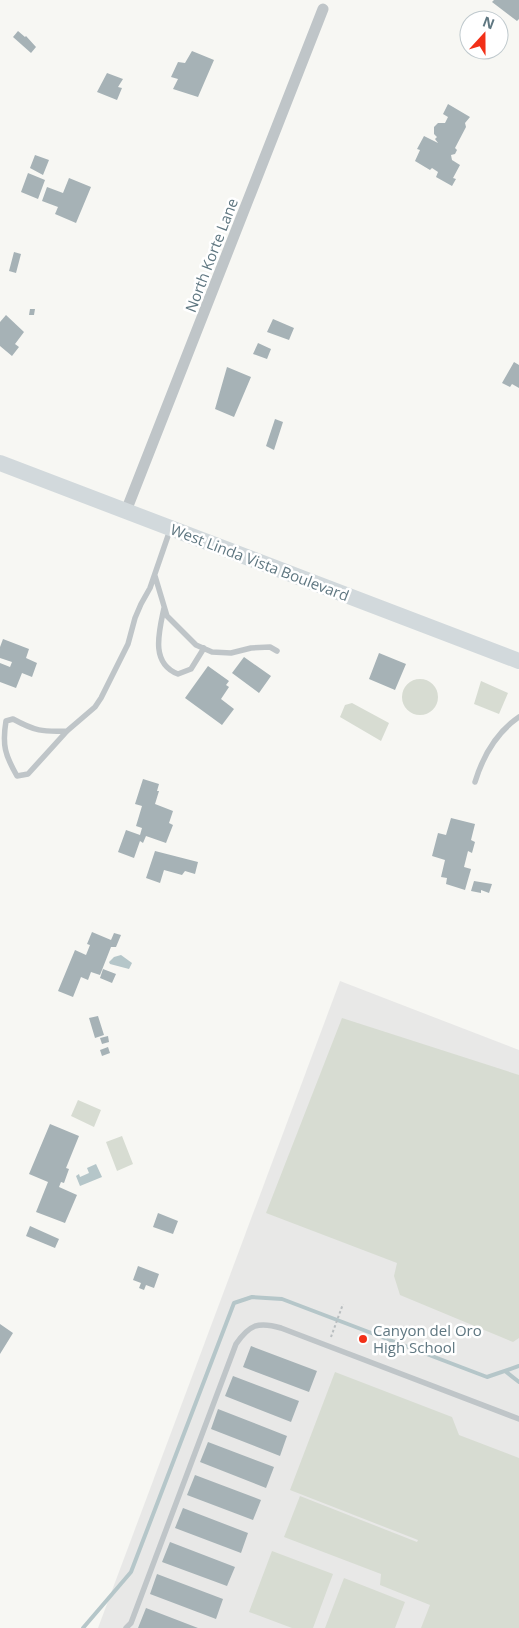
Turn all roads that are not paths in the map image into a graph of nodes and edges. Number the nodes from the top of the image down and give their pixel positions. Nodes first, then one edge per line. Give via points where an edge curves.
1 (323, 10) dead end
2 (0, 463) edge
3 (126, 511) junction
4 (171, 528) junction
5 (154, 576) junction
6 (164, 608) junction
7 (204, 648) junction
8 (278, 651) dead end
9 (519, 661) edge
10 (519, 717) edge
11 (67, 731) junction
12 (476, 782) dead end
13 (519, 1419) edge
14 (126, 1628) edge

1 - 3 street, North Korte Lane
2 - 3 street, West Linda Vista Boulevard
3 - 4 street, West Linda Vista Boulevard
4 - 5 lane
4 - 9 street, West Linda Vista Boulevard
5 - 6 lane
5 - 11 lane via 128,644 101,698
6 - 7 lane via 167,616 196,645
6 - 7 lane via 159,648 161,661 168,670 178,674 191,669
7 - 8 lane via 231,653 270,647
10 - 12 lane via 499,733 480,766
11 - 11 lane via 28,774 17,776 7,759 3,739 6,721 13,719 44,732
13 - 14 lane via 281,1328 258,1324 242,1335 236,1344

